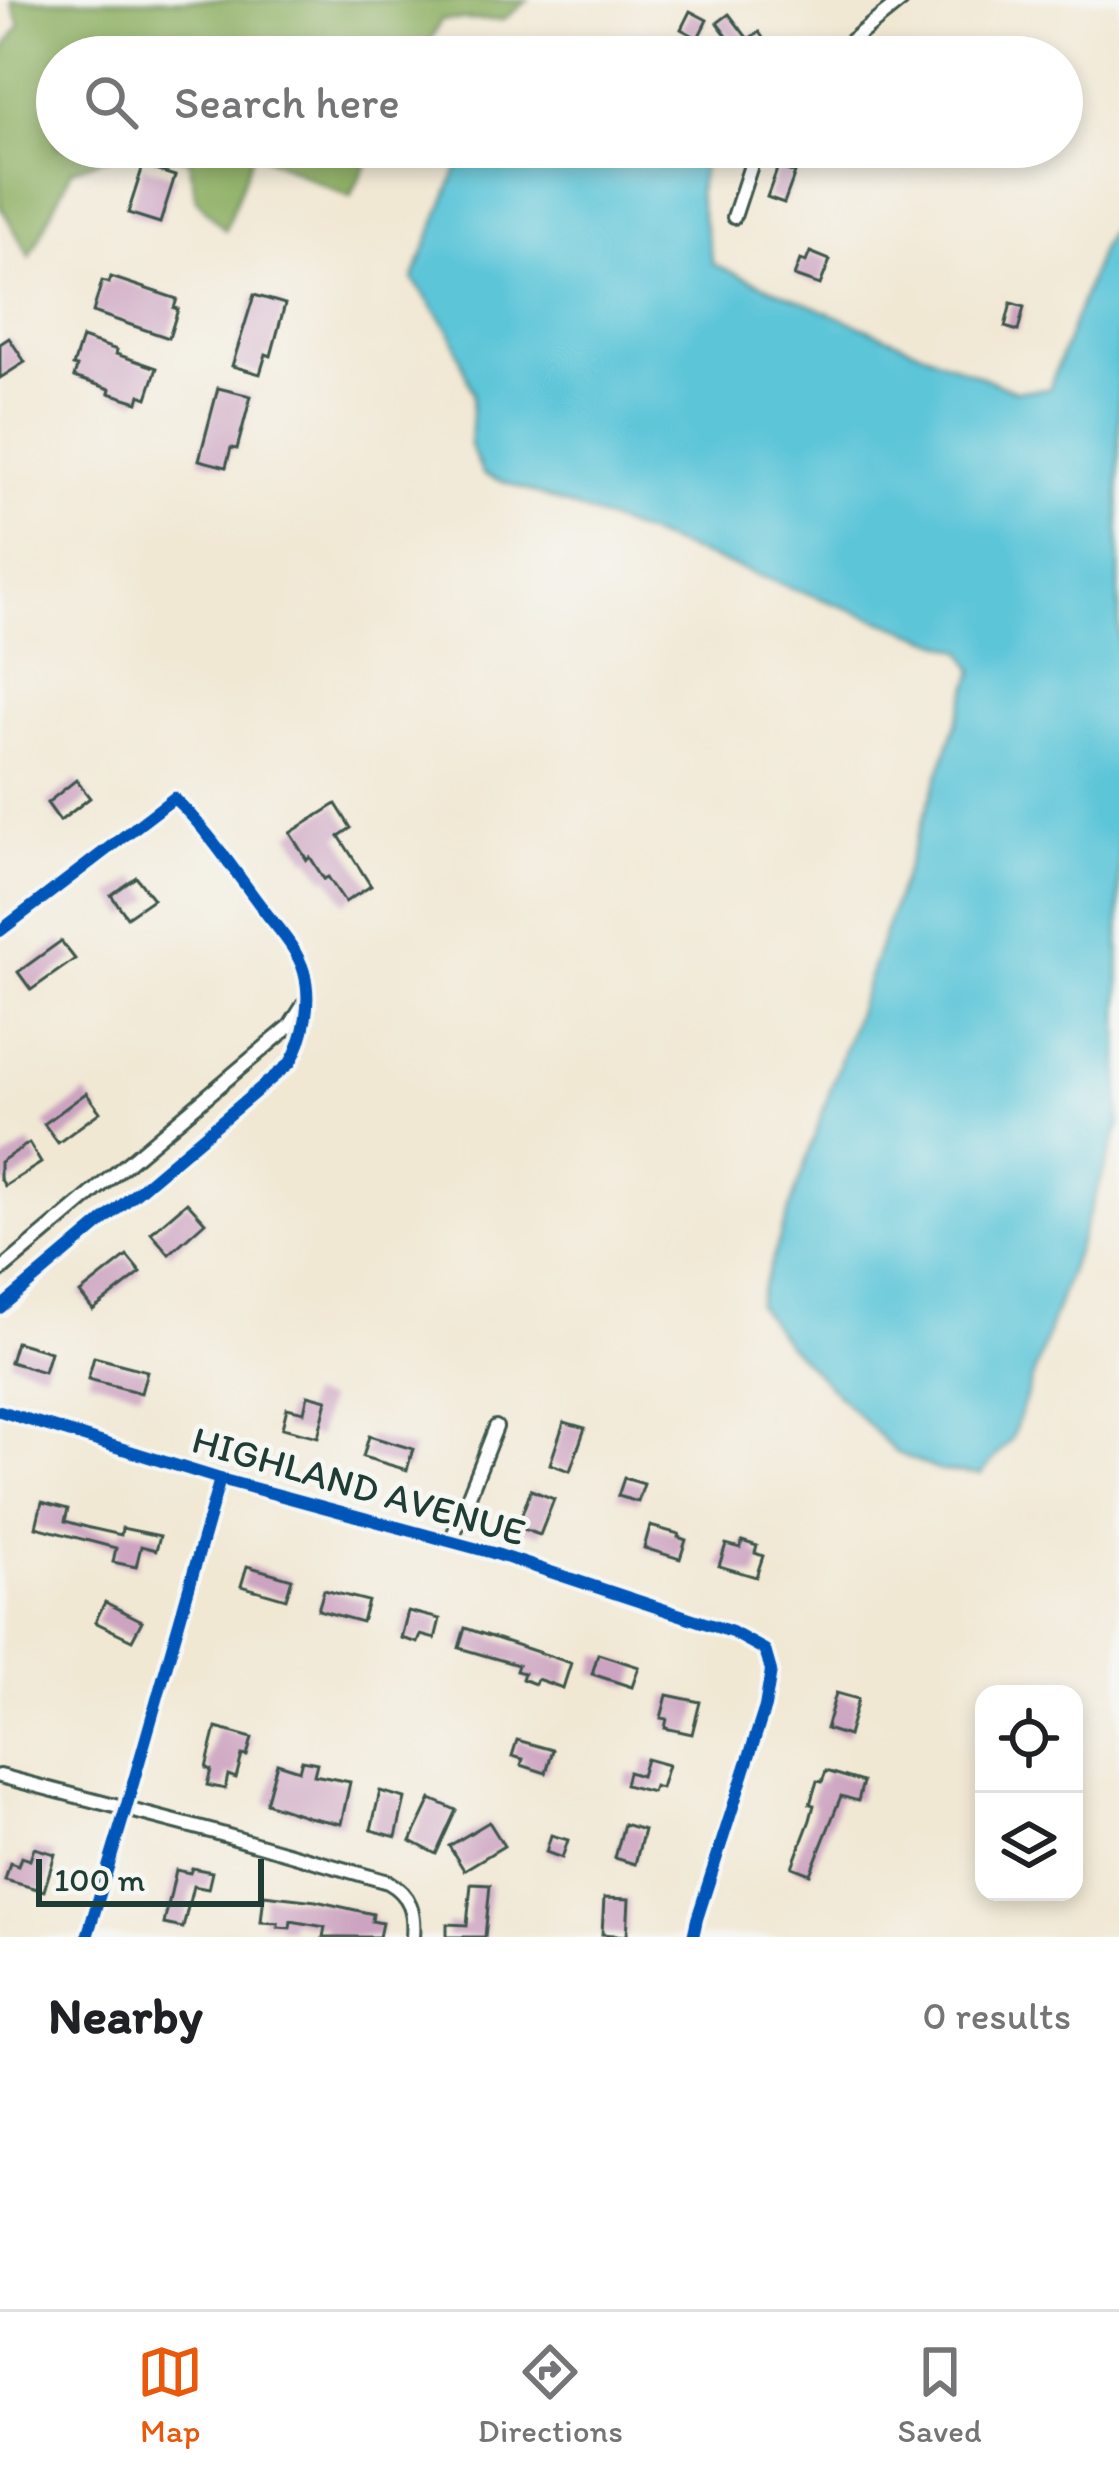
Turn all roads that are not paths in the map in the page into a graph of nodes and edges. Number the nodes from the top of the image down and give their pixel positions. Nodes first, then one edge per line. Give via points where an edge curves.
1 (902, 0) edge
2 (857, 36) edge
3 (750, 168) edge
4 (734, 217) dead end
5 (0, 931) edge
6 (305, 1004) junction
7 (106, 1182) junction
8 (124, 1203) junction
9 (0, 1271) edge
10 (0, 1308) edge
11 (0, 1412) edge
12 (496, 1427) dead end
13 (220, 1479) junction
14 (451, 1541) junction
15 (0, 1777) edge
16 (126, 1808) junction
17 (86, 1937) edge
18 (413, 1937) edge
19 (693, 1937) edge

1 - 2 street
3 - 4 street
5 - 6 street via 174,798 292,949 305,976
6 - 7 street via 290,1027
6 - 8 street via 301,1045 290,1063
7 - 8 street
7 - 9 street
8 - 10 street
11 - 13 street, HIGHLAND AVENUE
12 - 14 street
13 - 14 street, HIGHLAND AVENUE
13 - 16 street
14 - 19 street, HIGHLAND AVENUE via 732,1632 765,1650 772,1671 765,1707
15 - 16 street
16 - 17 street
16 - 18 street via 388,1882 413,1907

